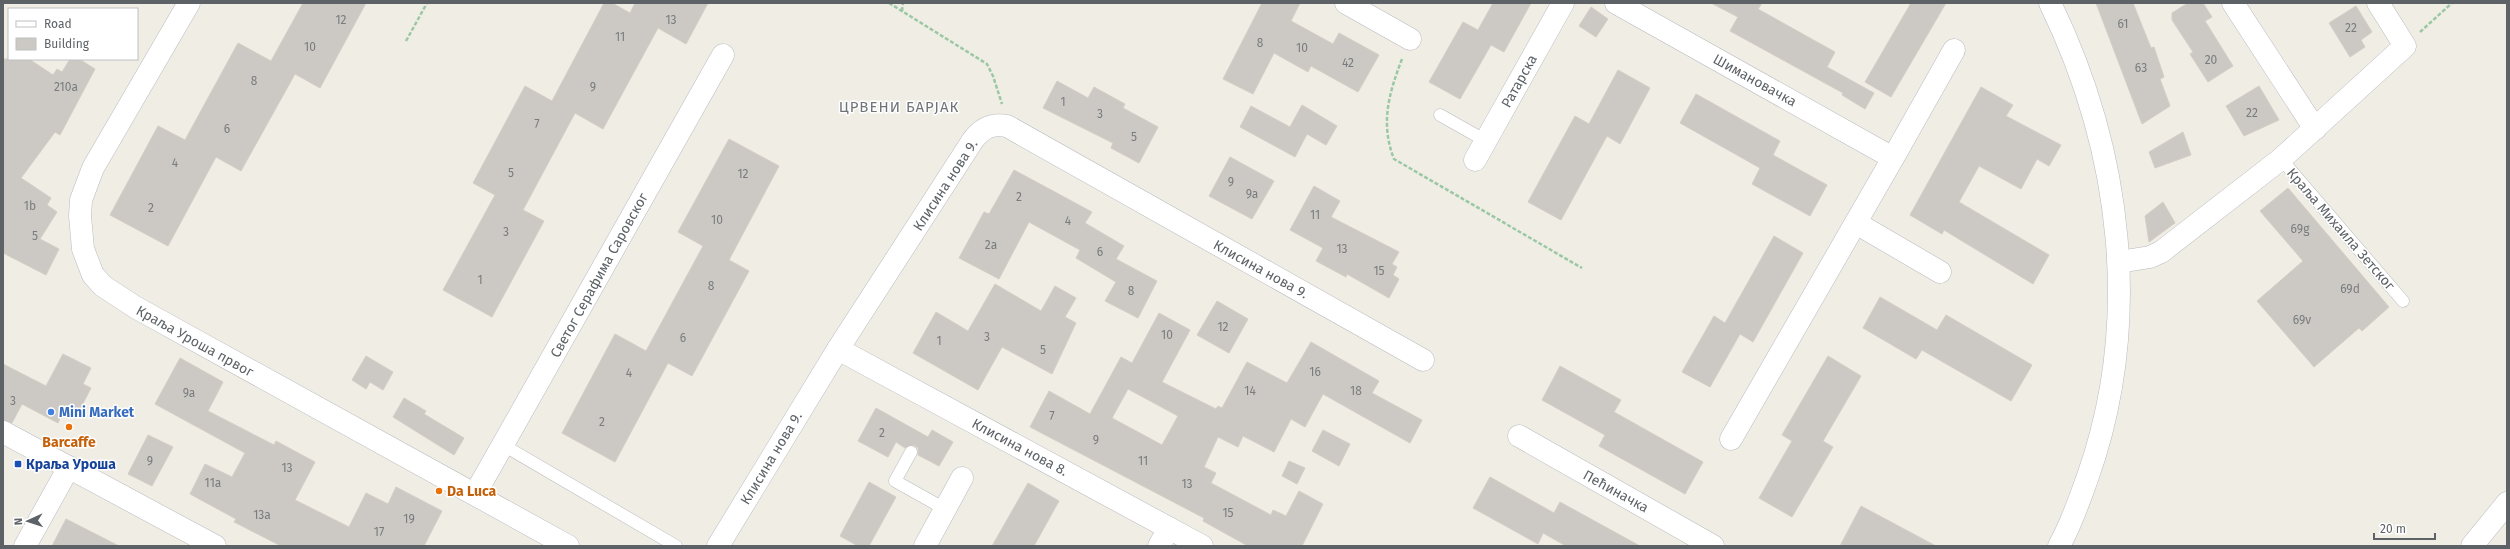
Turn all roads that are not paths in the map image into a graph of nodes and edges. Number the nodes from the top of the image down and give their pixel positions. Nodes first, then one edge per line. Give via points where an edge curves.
1 (189, 3) edge
2 (1346, 3) edge
3 (1563, 3) edge
4 (1616, 3) edge
5 (2050, 3) edge
6 (2233, 3) edge
7 (2378, 3) edge
8 (1410, 39) road end
9 (1954, 50) dead end
10 (723, 55) dead end
11 (1440, 115) dead end
12 (2315, 129) junction
13 (1486, 141) junction
14 (1893, 158) junction
15 (2281, 159) junction
16 (1475, 160) dead end
17 (1856, 223) junction
18 (2119, 262) junction
19 (1940, 272) dead end
20 (2403, 301) dead end
21 (838, 349) junction
22 (1423, 360) dead end
23 (3, 432) edge
24 (1519, 436) dead end
25 (1731, 439) dead end
26 (503, 445) junction
27 (911, 452) dead end
28 (69, 467) junction
29 (962, 478) dead end
30 (475, 494) junction
31 (2507, 503) edge
32 (945, 509) junction
33 (1164, 537) edge
34 (25, 546) edge
35 (215, 546) edge
36 (568, 546) edge
37 (676, 546) edge
38 (718, 546) edge
39 (926, 546) edge
40 (1202, 546) edge
41 (1713, 546) edge
42 (2059, 546) edge
43 (2472, 546) edge

1 - 30 street, Краља Уроша првог via 85,186 80,216 86,261 93,275 103,286 135,307
2 - 8 street
3 - 13 street, Ратарска
4 - 14 street, Шимановачка
5 - 18 street via 2083,79 2102,143 2113,195
6 - 12 street
7 - 12 street via 2405,46
9 - 14 street
10 - 26 street, Светог Серафима Саровског
11 - 13 lane
12 - 15 street
13 - 16 street, Ратарска
14 - 17 street
15 - 18 street, Краља Михаила Зетског via 2161,252 2150,257
15 - 20 lane, Краља Михаила Зетског
17 - 19 street
17 - 25 street
18 - 42 street via 2118,327 2108,401 2093,462
21 - 22 street, Клисина нова 9. via 973,140 979,132 998,124 1007,126
21 - 33 street, Клисина нова 8.
21 - 38 street, Клисина нова 9.
23 - 28 street
24 - 41 street, Пећиначка
26 - 30 street, Светог Серафима Саровског
26 - 37 lane
27 - 32 lane via 895,480
28 - 34 street
28 - 35 street
29 - 32 street
30 - 36 street, Краља Уроша првог
31 - 43 street
32 - 39 street
33 - 40 street, Клисина нова 8.

